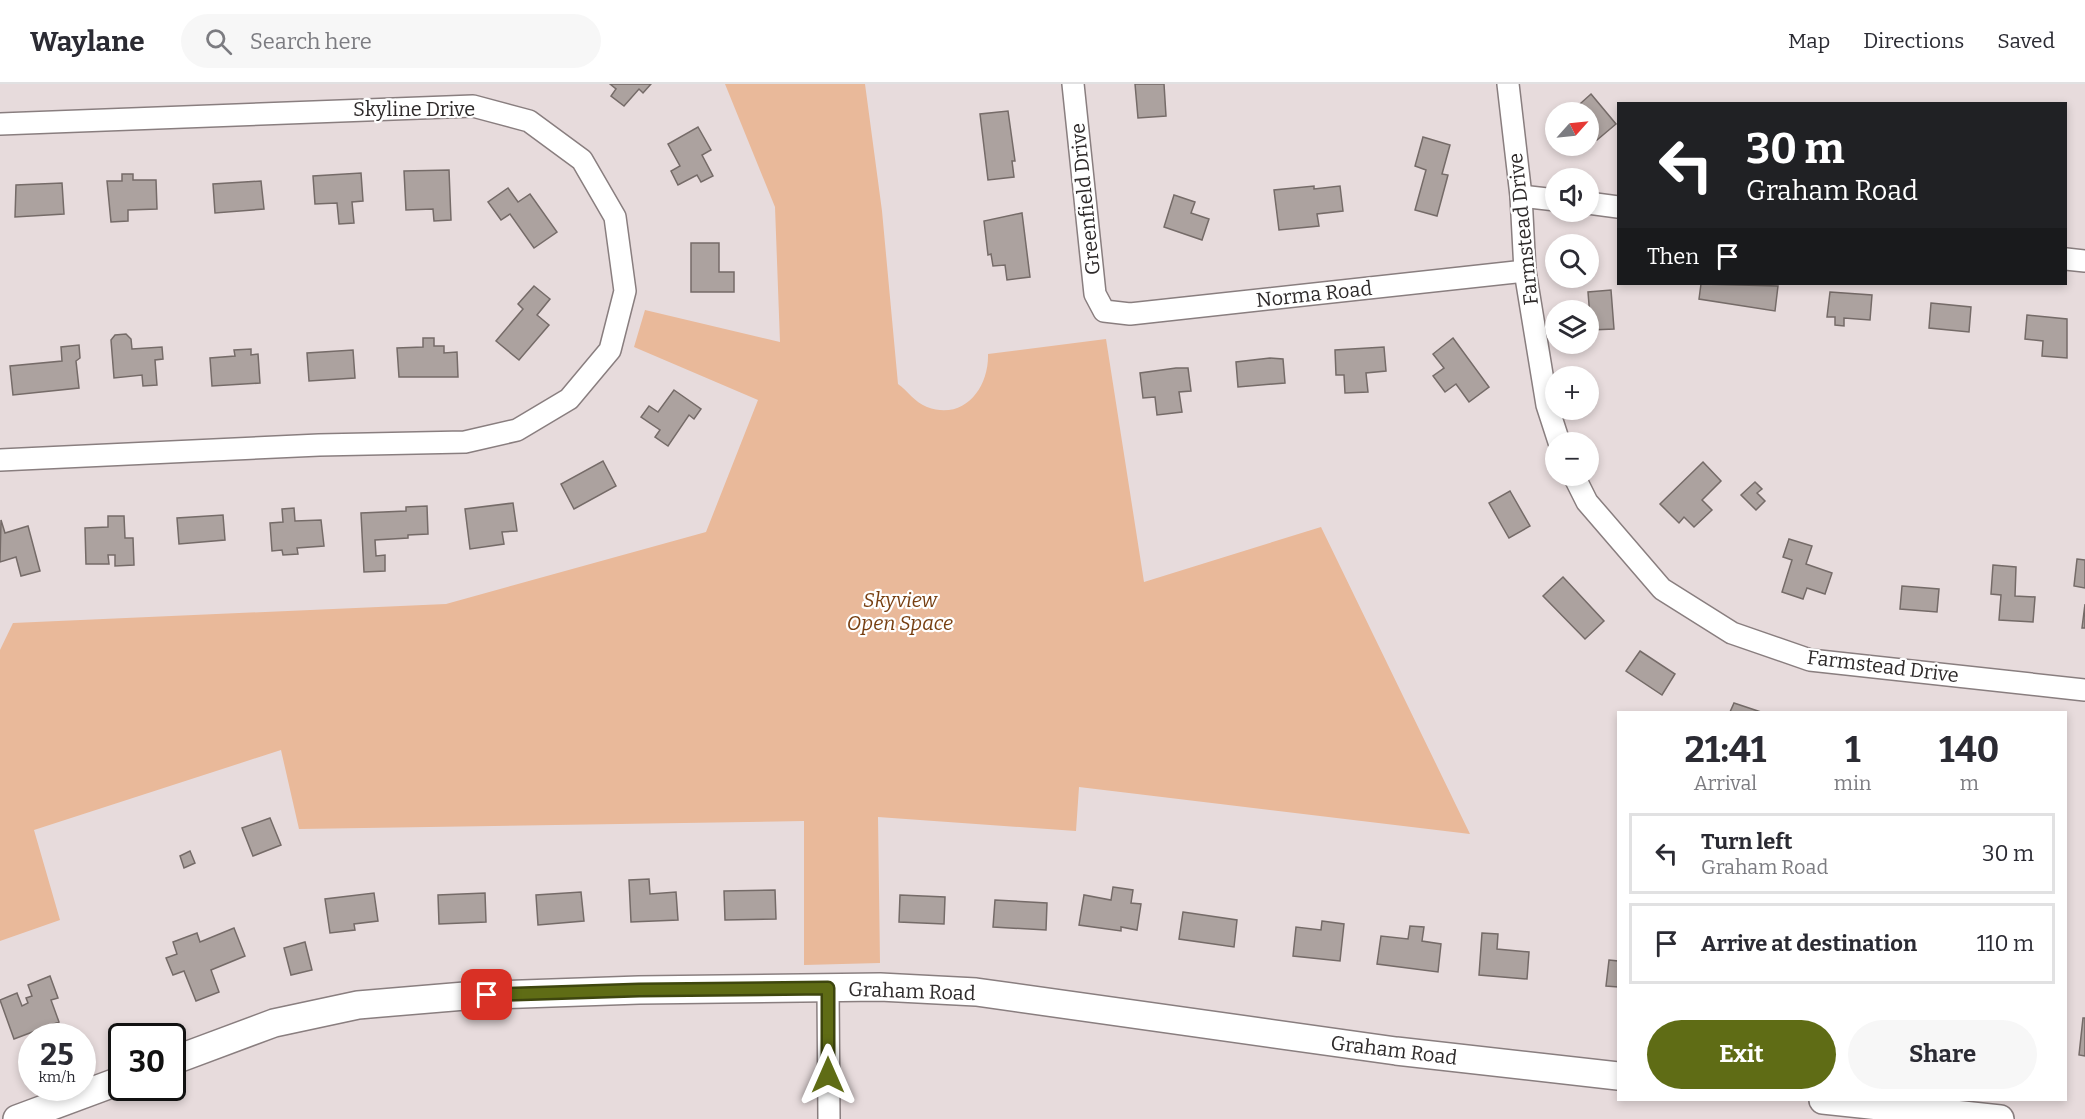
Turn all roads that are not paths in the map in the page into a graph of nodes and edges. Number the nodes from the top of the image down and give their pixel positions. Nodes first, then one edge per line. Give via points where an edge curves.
1 (1073, 84) edge
2 (1508, 84) edge
3 (0, 124) edge
4 (1521, 196) junction
5 (1545, 199) edge
6 (1599, 204) edge
7 (1617, 207) edge
8 (2067, 259) edge
9 (2085, 261) edge
10 (1525, 271) junction
11 (1104, 311) joint
12 (1556, 432) edge
13 (0, 460) edge
14 (1579, 486) edge
15 (2085, 690) edge
16 (828, 988) junction
17 (186, 1056) edge
18 (1617, 1077) edge
19 (108, 1085) edge
20 (1830, 1101) edge
21 (1916, 1114) edge
22 (17, 1119) edge
23 (829, 1119) edge
24 (2000, 1119) edge

1 - 11 street, Greenfield Drive via 1095,294
2 - 4 street, Farmstead Drive
3 - 13 street, Skyline Drive via 473,106 529,121 582,160 615,217 625,291 610,350 569,399 517,430 465,442 331,444
4 - 5 street
4 - 10 street, Farmstead Drive
6 - 7 street
8 - 9 street
10 - 11 street, Norma Road via 1130,314
10 - 12 street, Farmstead Drive via 1547,405
14 - 15 street, Farmstead Drive via 1587,502 1662,589 1732,633 1810,660
16 - 17 street, Graham Road via 465,996 358,1005 274,1023
16 - 18 street, Graham Road via 976,992 1384,1050
16 - 23 street
19 - 22 street
20 - 21 street
21 - 24 street

